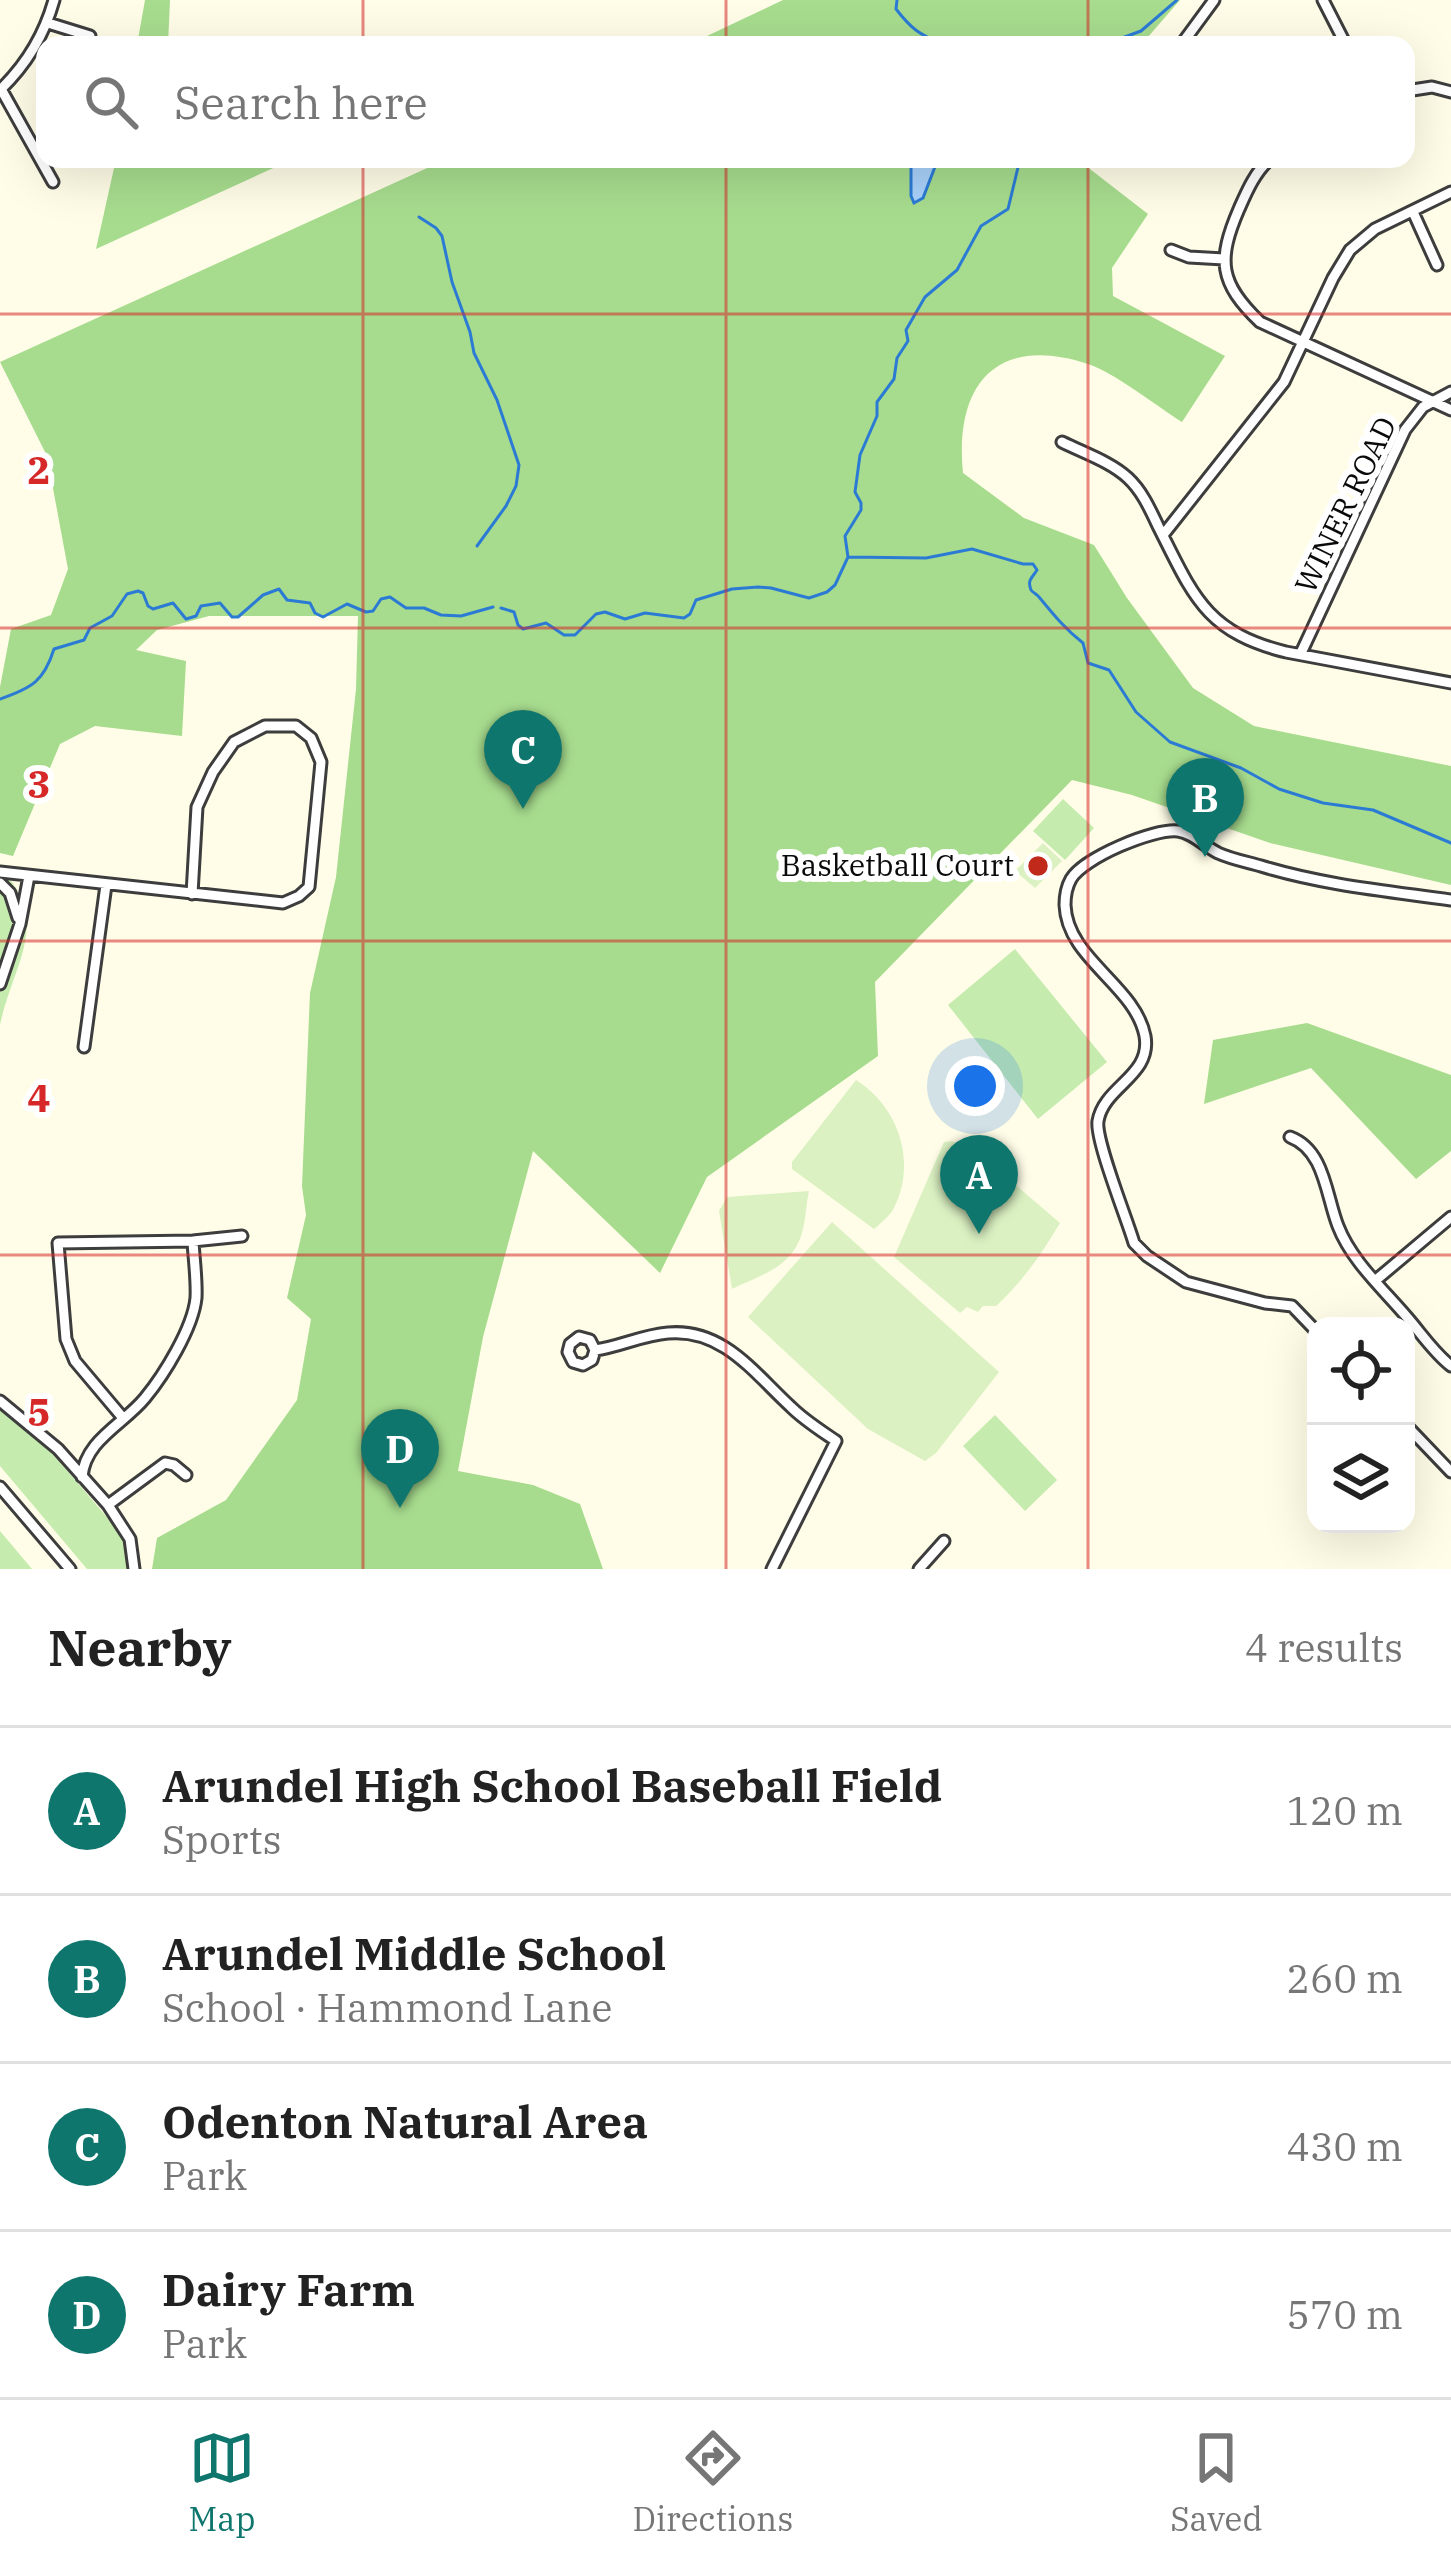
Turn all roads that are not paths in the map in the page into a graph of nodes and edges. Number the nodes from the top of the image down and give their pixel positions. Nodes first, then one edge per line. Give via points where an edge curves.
1 (54, 0) edge
2 (1214, 0) edge
3 (1323, 0) edge
4 (48, 23) junction
5 (41, 36) edge
6 (90, 36) dead end
7 (1188, 36) edge
8 (1341, 36) edge
9 (36, 46) edge
10 (1, 89) edge
11 (1415, 90) edge
12 (1451, 92) edge
13 (36, 152) edge
14 (45, 168) edge
15 (1259, 168) edge
16 (53, 182) dead end
17 (1451, 192) edge
18 (1413, 212) junction
19 (1171, 250) dead end
20 (1224, 259) junction
21 (1437, 266) dead end
22 (1303, 342) junction
23 (1451, 392) edge
24 (1432, 401) junction
25 (1451, 410) edge
26 (1062, 442) dead end
27 (1163, 536) junction
28 (1300, 653) junction
29 (1451, 682) edge
30 (0, 872) edge
31 (29, 876) junction
32 (0, 883) edge
33 (106, 885) junction
34 (191, 895) junction
35 (1451, 900) edge
36 (20, 924) junction
37 (0, 984) edge
38 (84, 1047) dead end
39 (1290, 1137) dead end
40 (1451, 1217) edge
41 (242, 1236) dead end
42 (193, 1241) junction
43 (1376, 1280) junction
44 (1307, 1322) edge
45 (595, 1350) dead end
46 (1451, 1366) edge
47 (0, 1401) edge
48 (123, 1418) junction
49 (1415, 1434) edge
50 (1451, 1472) edge
51 (186, 1475) dead end
52 (82, 1478) junction
53 (0, 1487) edge
54 (108, 1505) junction
55 (944, 1541) dead end
56 (70, 1569) edge
57 (134, 1569) edge
58 (772, 1569) edge
59 (919, 1569) edge

1 - 4 street
2 - 7 street
3 - 8 street
4 - 5 street
4 - 6 street
9 - 10 street
10 - 13 street
11 - 12 street
14 - 16 street
15 - 20 street
17 - 18 street
18 - 21 street
18 - 22 street via 1350,250
19 - 20 street
20 - 22 street via 1239,302
22 - 24 street
22 - 27 street via 1284,382
23 - 24 street, WINER ROAD
24 - 25 street
24 - 28 street, WINER ROAD via 1405,430
26 - 27 street via 1130,480
27 - 28 street via 1214,619 1262,646
28 - 29 street
30 - 31 street
31 - 33 street
31 - 36 street
32 - 36 street
33 - 34 street
33 - 38 street
34 - 34 street via 197,807 213,772 234,742 265,726 296,726 321,762 309,887 283,903
35 - 44 street via 1325,883 1220,854 1178,831 1146,836 1070,879 1066,921 1144,1034 1139,1067 1108,1096 1097,1128 1134,1243 1186,1282 1292,1306
36 - 37 street
39 - 43 street via 1312,1155 1344,1240
40 - 43 street
41 - 42 street
42 - 48 street via 192,1319 143,1400
42 - 48 street via 58,1243 66,1339
43 - 46 street
45 - 58 street via 669,1333 714,1340 836,1441
47 - 52 street
48 - 52 street via 86,1458
49 - 50 street
51 - 54 street via 166,1463
52 - 54 street
53 - 56 street
54 - 57 street via 130,1538
55 - 59 street

